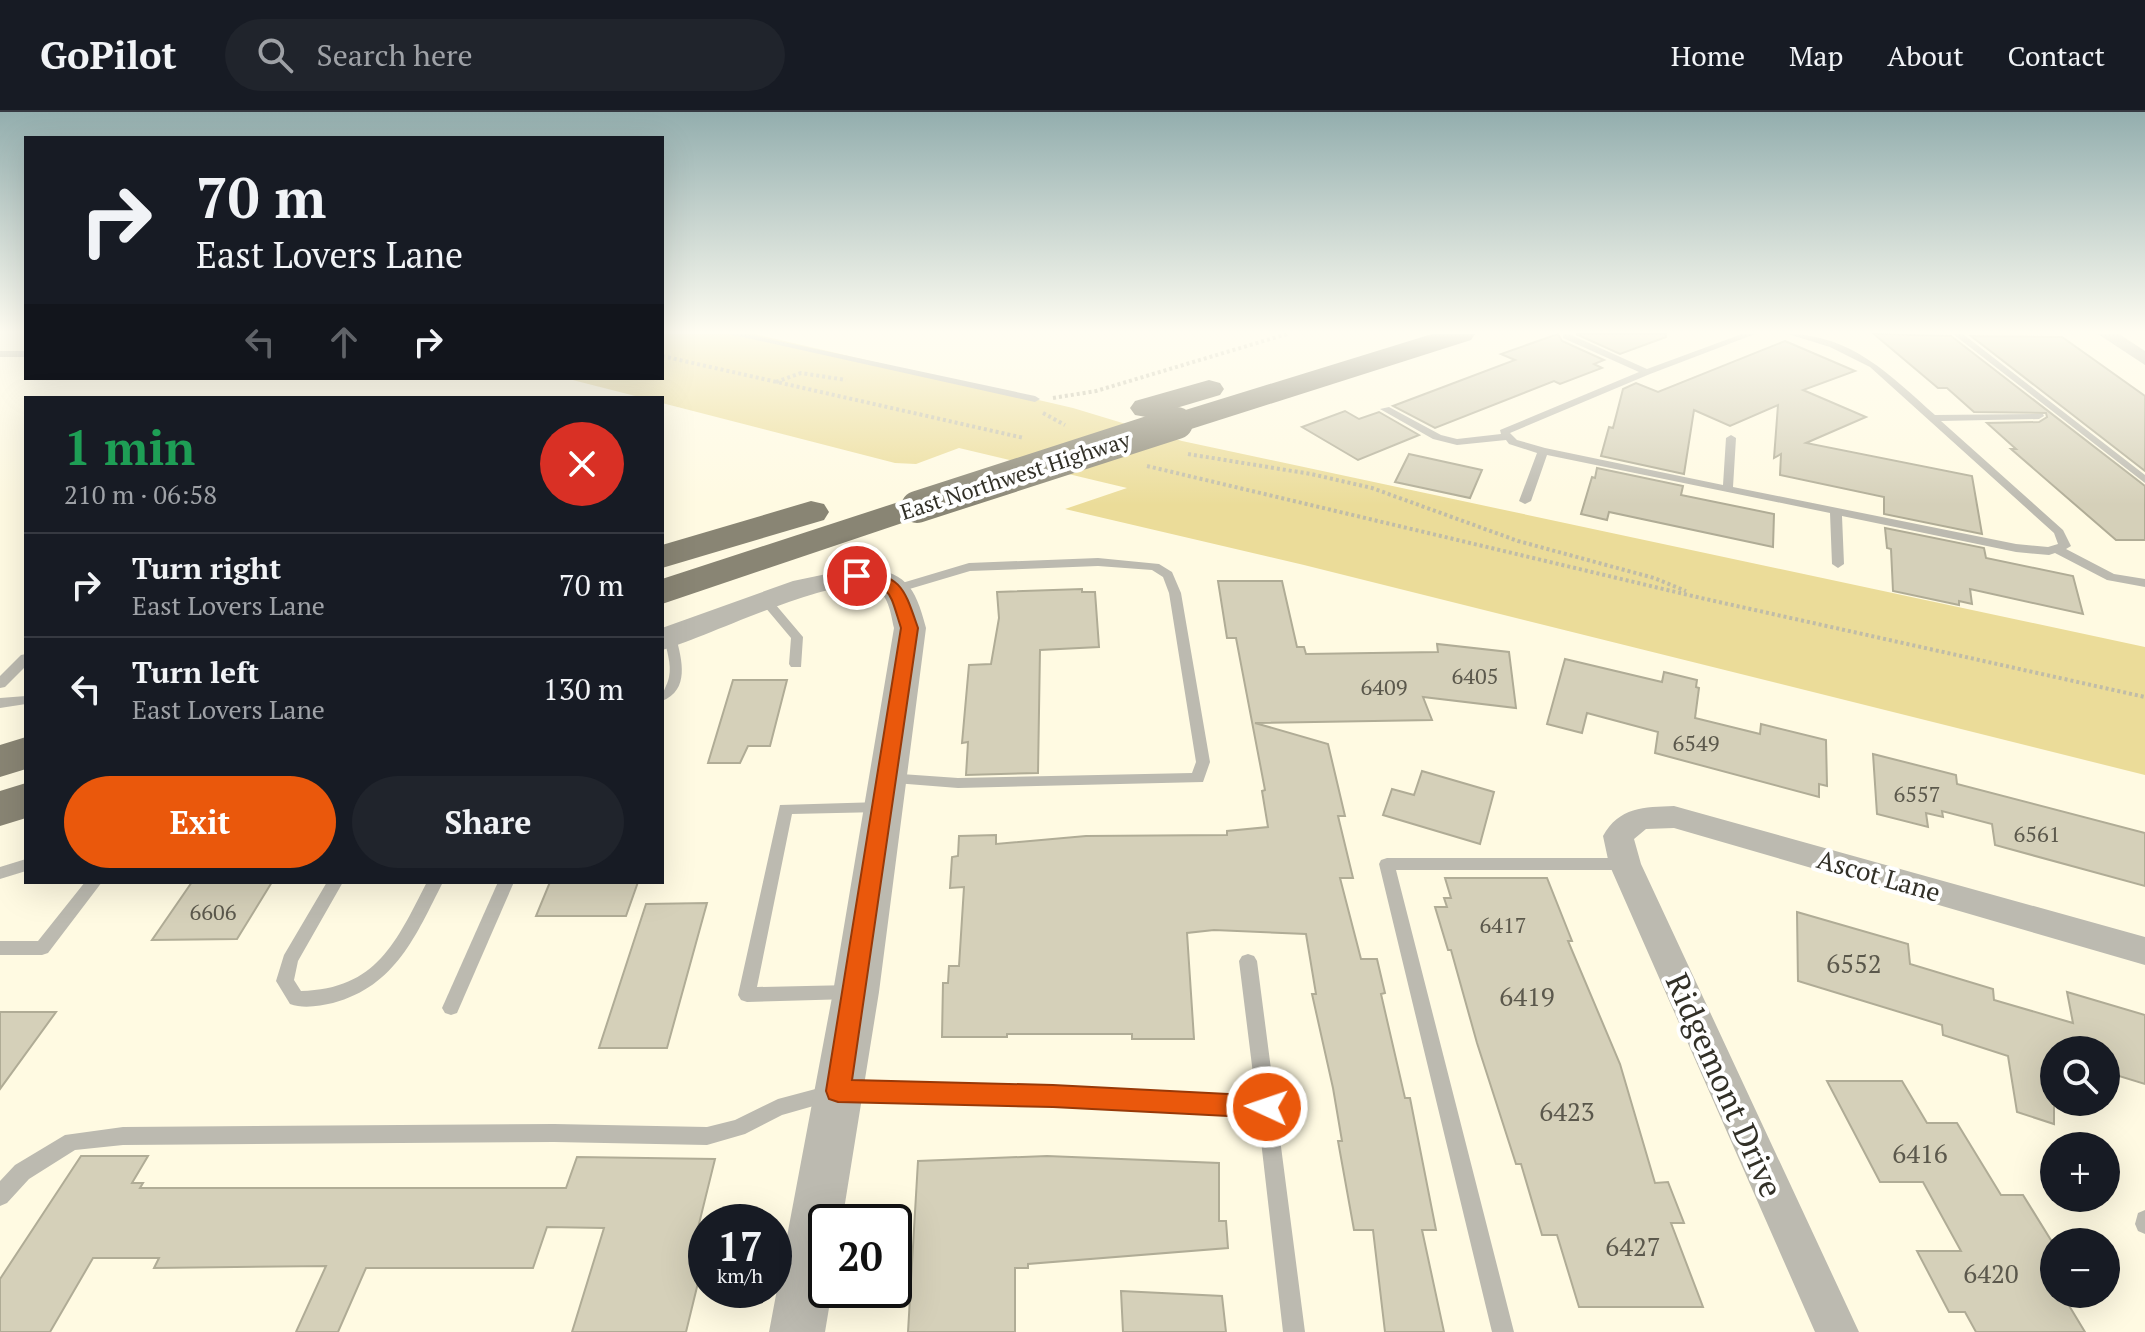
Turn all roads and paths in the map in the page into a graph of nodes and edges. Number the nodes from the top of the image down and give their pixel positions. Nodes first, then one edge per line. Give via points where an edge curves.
1 (816, 391) edge
2 (998, 391) edge
3 (1096, 391) edge
4 (1200, 391) edge
5 (1307, 391) edge
6 (1600, 391) edge
7 (1900, 391) edge
8 (2030, 391) edge
9 (1035, 399) junction
10 (1385, 409) dead end
11 (2039, 416) dead end
12 (1932, 418) junction
13 (1073, 428) dead end
14 (1506, 437) junction
15 (1179, 438) junction
16 (1731, 438) dead end
17 (1028, 439) dead end
18 (1543, 451) junction
19 (1146, 466) dead end
20 (2145, 480) edge
21 (1728, 487) junction
22 (907, 496) junction
23 (1525, 501) dead end
24 (1836, 510) junction
25 (2056, 549) junction
26 (664, 557) edge
27 (1838, 564) dead end
28 (2145, 583) edge
29 (896, 589) junction
30 (664, 591) edge
31 (1701, 598) junction
32 (766, 601) junction
33 (666, 638) edge
34 (24, 660) edge
35 (796, 664) dead end
36 (0, 684) edge
37 (664, 696) edge
38 (2145, 697) edge
39 (24, 700) edge
40 (0, 703) edge
41 (24, 754) edge
42 (0, 761) edge
43 (885, 792) junction
44 (24, 801) edge
45 (0, 809) edge
46 (1622, 850) junction
47 (24, 866) edge
48 (0, 873) edge
49 (92, 884) edge
50 (334, 884) edge
51 (434, 884) edge
52 (505, 884) edge
53 (0, 948) edge
54 (2145, 951) edge
55 (1248, 961) dead end
56 (856, 992) junction
57 (451, 1008) dead end
58 (838, 1091) junction
59 (1267, 1107) junction
60 (0, 1196) edge
61 (797, 1332) edge
62 (1294, 1332) edge
63 (1503, 1332) edge
64 (1837, 1332) edge

1 - 17 path
2 - 9 lane
3 - 9 path
4 - 22 main road, East Northwest Highway
5 - 15 main road, East Northwest Highway
6 - 14 lane via 1512,426 1504,432
7 - 12 lane
8 - 20 lane
9 - 13 path via 1044,415
10 - 14 lane via 1457,442
11 - 12 lane
12 - 25 lane via 2059,532 2065,546
14 - 18 lane
15 - 22 main road, East Northwest Highway, bridge
15 - 31 path via 1372,488 1518,541 1654,578
16 - 21 lane
18 - 21 lane
18 - 23 lane
19 - 31 path
21 - 24 lane
22 - 26 main road, East Northwest Highway
22 - 30 main road, East Northwest Highway
24 - 25 lane via 2016,548
24 - 27 lane
25 - 28 lane via 2111,577
29 - 32 street via 879,578 857,576
29 - 43 street via 910,628
29 - 43 lane via 969,567 1098,562 1155,567 1168,575 1175,593 1203,762 1198,778 958,783
31 - 38 path
32 - 33 street
32 - 35 lane via 797,637
33 - 37 lane via 679,674
34 - 36 lane
39 - 40 lane
41 - 42 main road
43 - 56 street
43 - 56 lane via 785,809 747,995
44 - 45 main road
46 - 54 street, Ascot Lane via 1639,818 1674,817
46 - 63 lane via 1387,864
46 - 64 street, Ridgemont Drive
47 - 48 lane
49 - 53 lane via 42,948
50 - 51 lane via 290,960 285,981 296,999 323,1001 357,989 386,967
52 - 57 lane
55 - 59 lane
56 - 58 street
58 - 59 lane
58 - 60 lane via 707,1136 123,1136 72,1141 22,1172
58 - 61 street
59 - 62 lane

